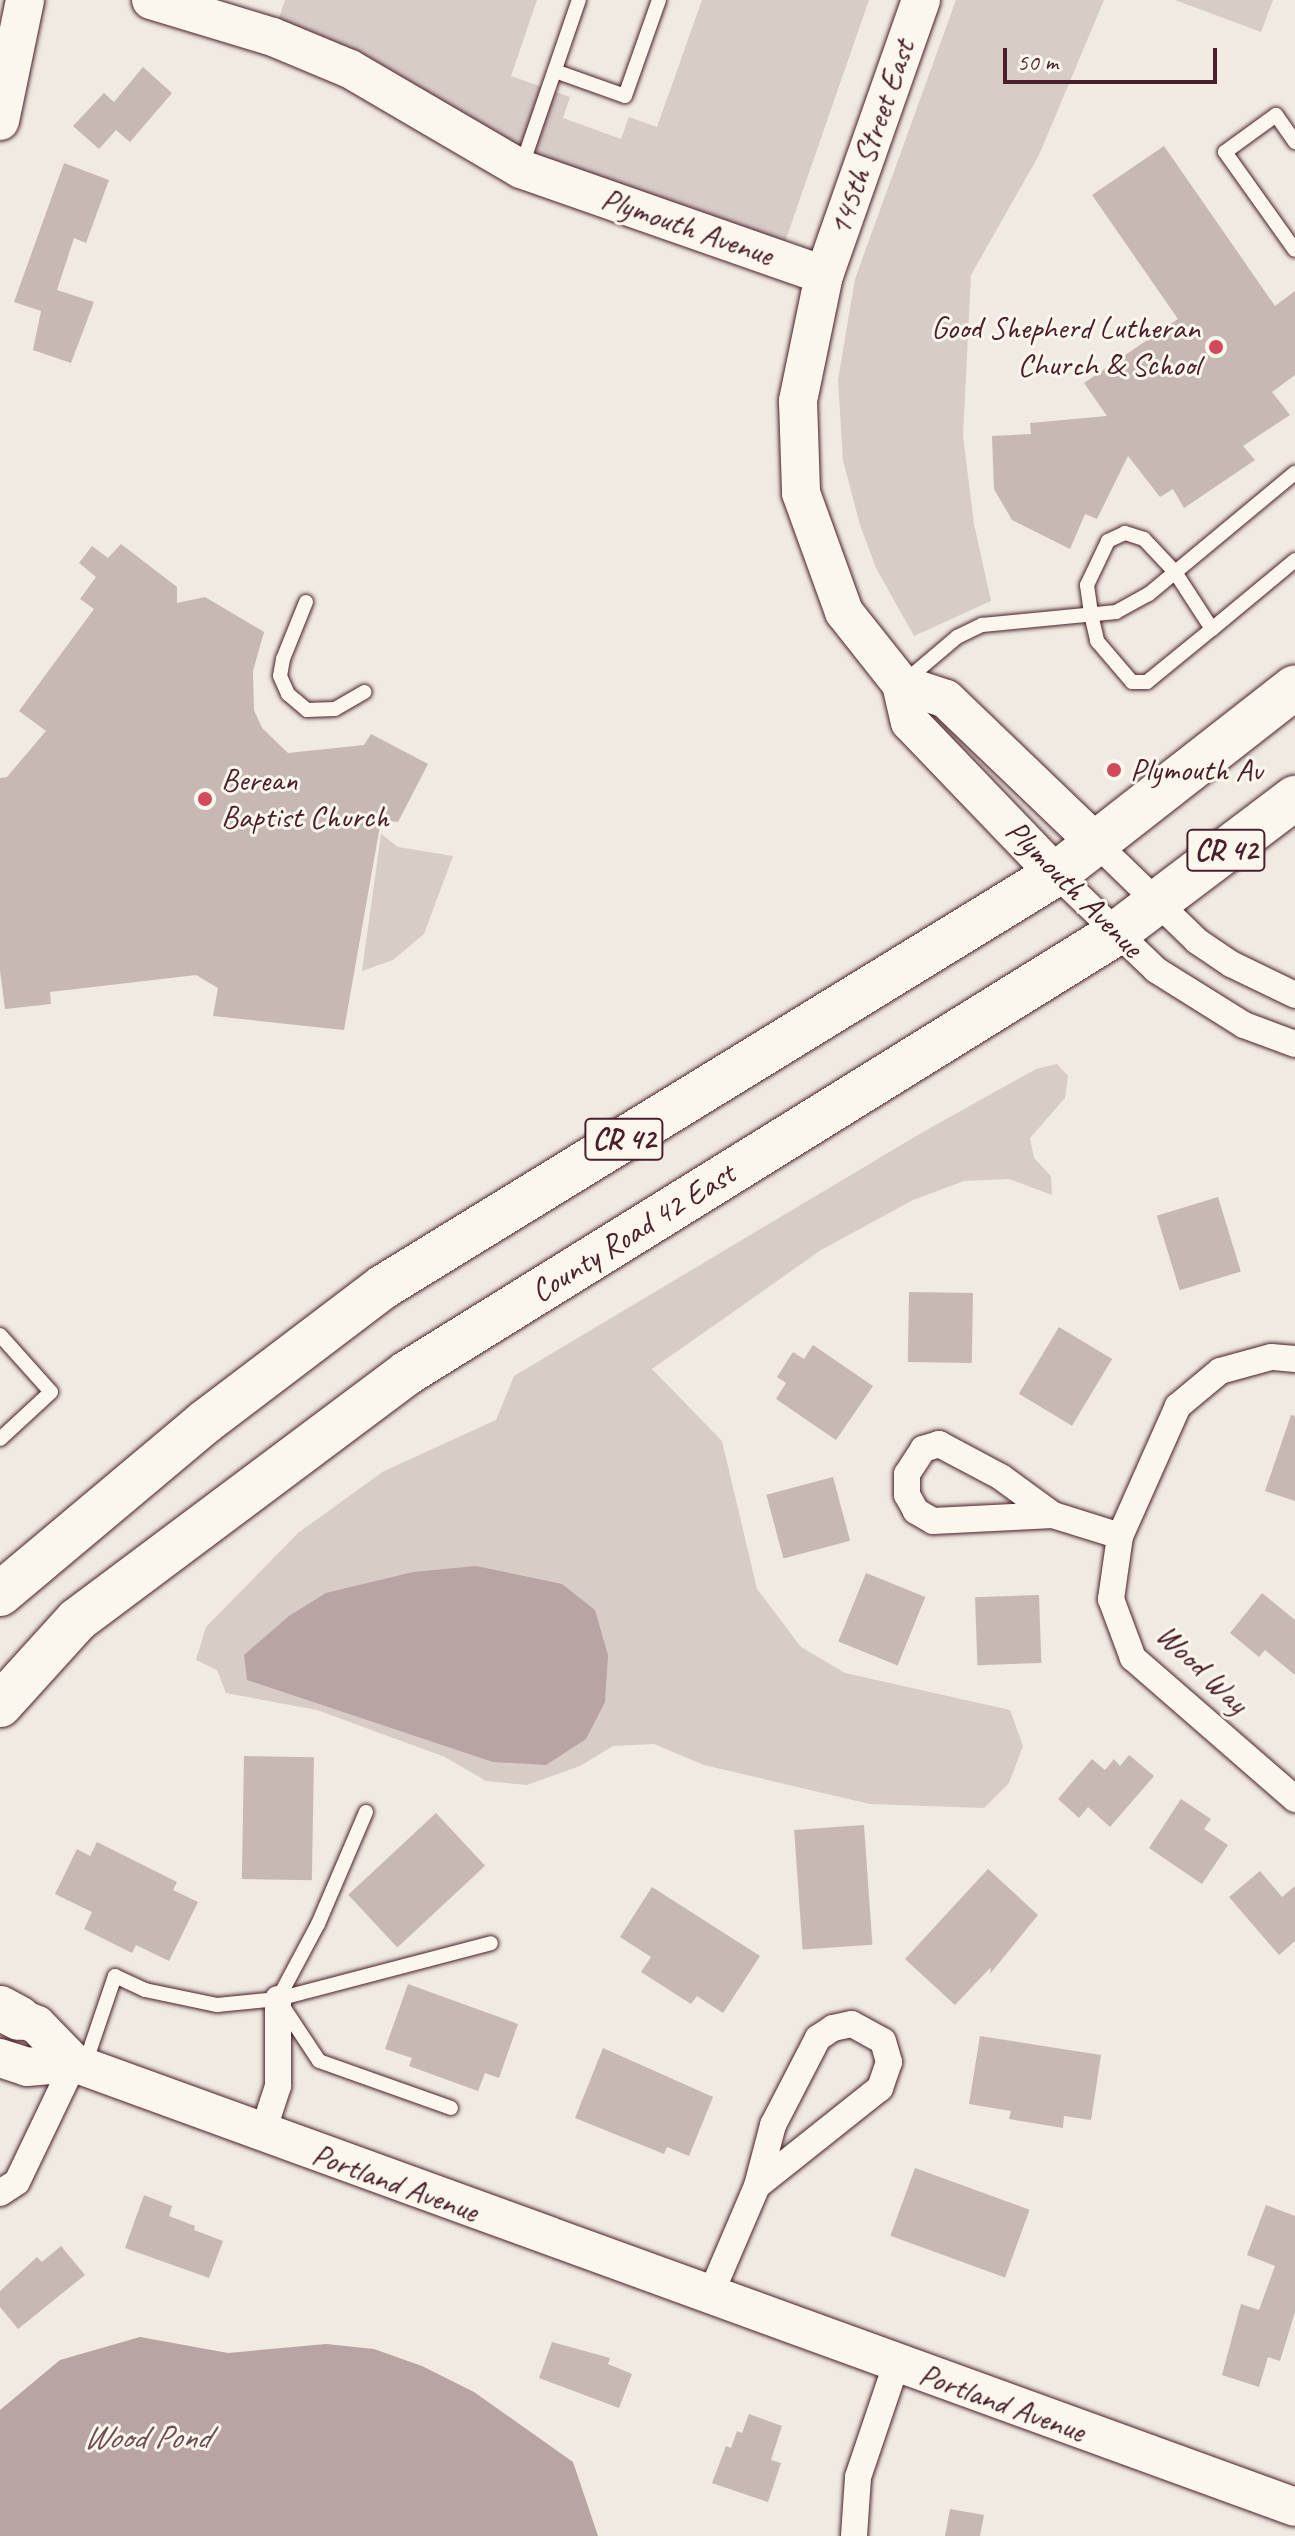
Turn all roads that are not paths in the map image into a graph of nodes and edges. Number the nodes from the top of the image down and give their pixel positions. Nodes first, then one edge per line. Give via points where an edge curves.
1 (25, 0) edge
2 (151, 0) edge
3 (579, 0) edge
4 (659, 0) edge
5 (921, 0) edge
6 (555, 71) junction
7 (0, 121) edge
8 (1295, 142) edge
9 (521, 169) junction
10 (1295, 250) edge
11 (824, 275) junction
12 (1295, 473) edge
13 (1295, 560) edge
14 (1175, 572) junction
15 (306, 602) dead end
16 (1091, 614) junction
17 (1212, 629) junction
18 (901, 684) junction
19 (1295, 687) edge
20 (364, 692) dead end
21 (1295, 798) edge
22 (1096, 843) junction
23 (1056, 874) junction
24 (1158, 903) junction
25 (1115, 934) junction
26 (1295, 995) edge
27 (1295, 1044) edge
28 (0, 1335) edge
29 (1295, 1359) edge
30 (0, 1439) edge
31 (1053, 1515) junction
32 (1120, 1536) junction
33 (51, 1551) junction
34 (0, 1571) edge
35 (0, 1594) edge
36 (0, 1705) edge
37 (1295, 1799) edge
38 (366, 1812) dead end
39 (491, 1943) dead end
40 (278, 1999) junction
41 (6, 2012) edge
42 (0, 2058) edge
43 (79, 2065) junction
44 (451, 2108) dead end
45 (262, 2135) junction
46 (757, 2186) junction
47 (0, 2193) edge
48 (709, 2298) junction
49 (896, 2365) junction
50 (1295, 2507) edge
51 (854, 2536) edge

1 - 7 street
2 - 9 street, Plymouth Avenue via 273,37 350,69
3 - 6 lane
4 - 6 lane via 625,96
5 - 11 street, 145th Street East
6 - 9 lane
8 - 10 lane via 1276,115 1225,152
9 - 11 street, Plymouth Avenue
11 - 18 street, Plymouth Avenue via 798,401 801,493 844,612
12 - 14 lane
13 - 17 lane
14 - 16 lane via 1116,612
14 - 16 lane via 1144,539 1125,533 1108,541 1087,585
14 - 17 lane
15 - 20 lane via 283,659 280,676 288,694 307,710 335,709
16 - 17 lane via 1097,641 1132,682 1147,682
16 - 18 lane via 982,625 957,637
18 - 22 street, Plymouth Avenue via 946,699
18 - 23 street, Plymouth Avenue via 910,722
19 - 22 highway, CR 42
21 - 24 highway, County Road 42 East / CR 42
22 - 23 highway, CR 42
22 - 24 street, Plymouth Avenue
23 - 25 street, Plymouth Avenue
23 - 33 highway, CR 42 via 383,1287 205,1422
24 - 25 highway, County Road 42 East / CR 42
24 - 26 street, Plymouth Avenue via 1231,964
25 - 27 street, Plymouth Avenue via 1205,1003
25 - 36 highway, County Road 42 East / CR 42 via 407,1373 77,1620
28 - 30 lane via 51,1392
29 - 32 street, Wood Way via 1271,1357 1220,1371 1178,1406
31 - 31 street via 990,1470 939,1444 923,1449 907,1474 907,1495 916,1511 933,1521
31 - 32 street
32 - 37 street, Wood Way via 1111,1599 1133,1658
33 - 34 lane
33 - 35 highway, CR 42
38 - 40 lane via 318,1924
39 - 40 lane
40 - 43 lane via 217,2005 145,1990 115,1976
40 - 44 lane via 319,2061
40 - 45 street via 278,2086
41 - 43 street, Portland Avenue via 37,2025
42 - 43 street, Portland Avenue via 27,2067
43 - 45 street, Portland Avenue
43 - 47 street via 17,2182
45 - 48 street, Portland Avenue
46 - 46 street via 880,2088 889,2062 883,2041 852,2024 818,2038 773,2125
46 - 48 street
48 - 49 street, Portland Avenue
49 - 50 street, Portland Avenue
49 - 51 street via 858,2477

